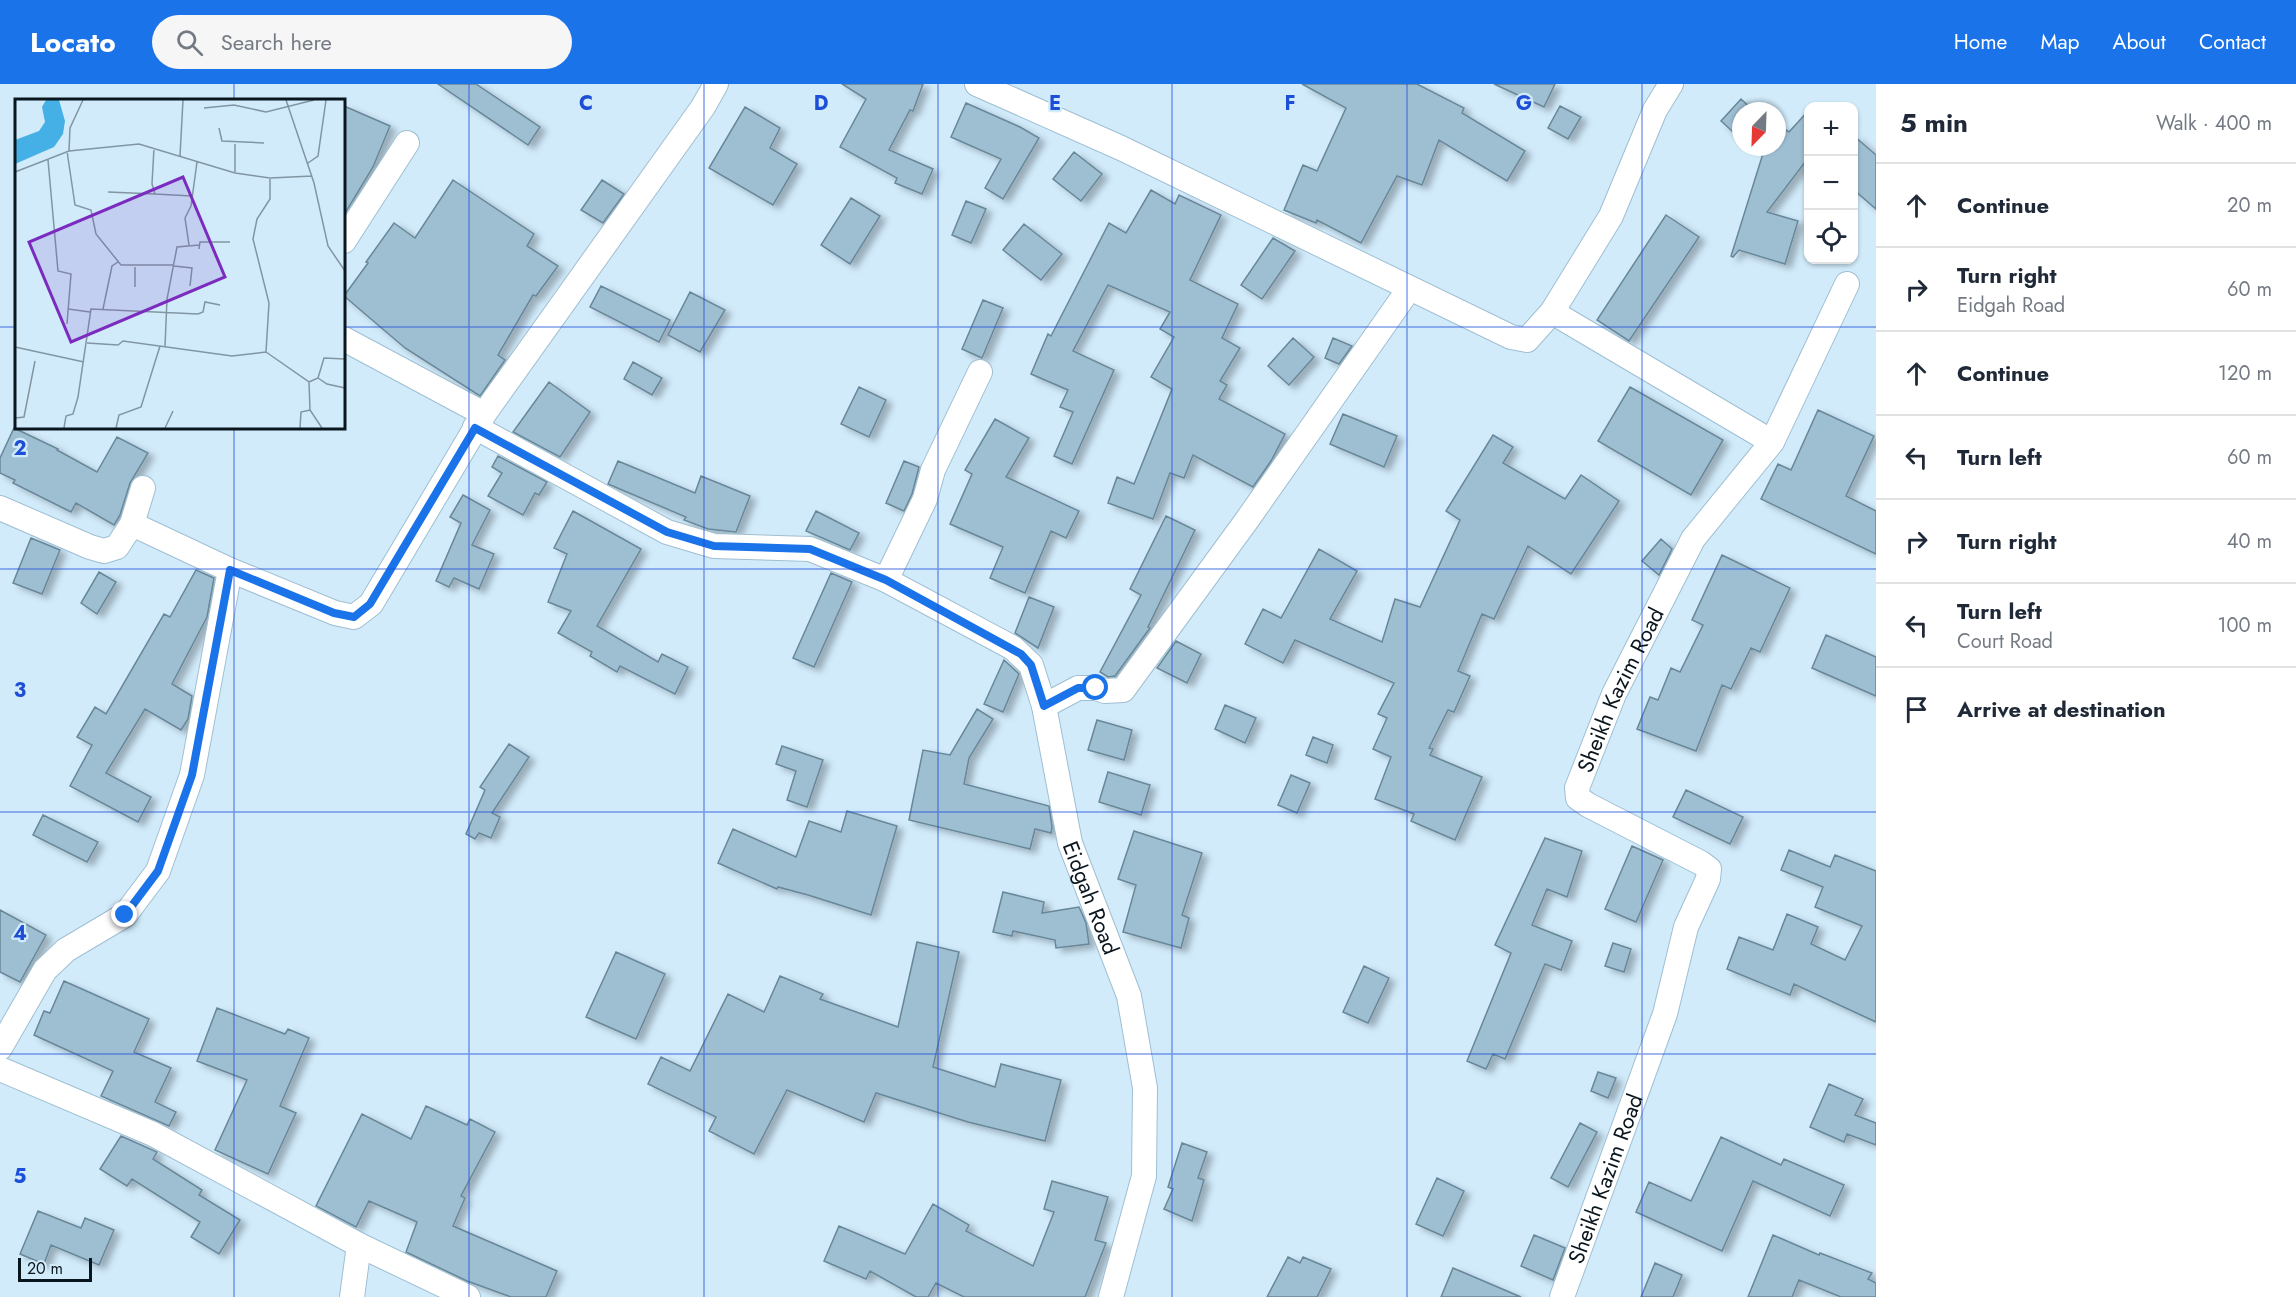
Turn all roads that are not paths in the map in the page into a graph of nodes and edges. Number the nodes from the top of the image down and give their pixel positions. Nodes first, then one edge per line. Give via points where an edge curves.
1 (716, 84) edge
2 (977, 84) edge
3 (1671, 84) edge
4 (407, 143) dead end
5 (345, 240) edge
6 (1847, 284) dead end
7 (1408, 289) junction
8 (1552, 312) junction
9 (345, 340) edge
10 (980, 372) dead end
11 (480, 421) junction
12 (1772, 442) junction
13 (143, 488) dead end
14 (0, 508) edge
15 (132, 524) junction
16 (230, 570) junction
17 (886, 580) junction
18 (1044, 706) junction
19 (0, 1048) edge
20 (0, 1069) edge
21 (359, 1245) junction
22 (352, 1297) edge
23 (468, 1297) edge
24 (1111, 1297) edge
25 (1562, 1297) edge

1 - 11 street via 704,107
2 - 7 street via 1121,148
3 - 8 street via 1655,110 1611,216
4 - 5 street
6 - 12 street, Sheikh Kazim Road
7 - 8 street via 1519,340 1527,340
7 - 18 street via 1123,690 1078,688
8 - 12 street
9 - 11 street, Eidgah Road
10 - 17 street
11 - 16 street via 370,604 354,617 334,613
11 - 17 street, Eidgah Road via 667,532 714,546 810,549
12 - 25 street, Sheikh Kazim Road via 1693,539 1614,693 1577,788 1578,798 1588,805 1709,869 1686,927 1665,1014
13 - 15 street
14 - 15 street via 104,551 117,547
15 - 16 street
16 - 19 street via 192,775 158,871 125,915 66,950 45,970
17 - 18 street, Eidgah Road via 1021,654 1031,665
18 - 24 street, Eidgah Road via 1070,843 1129,996 1145,1088 1144,1176
20 - 21 street via 153,1134
21 - 22 street
21 - 23 street

